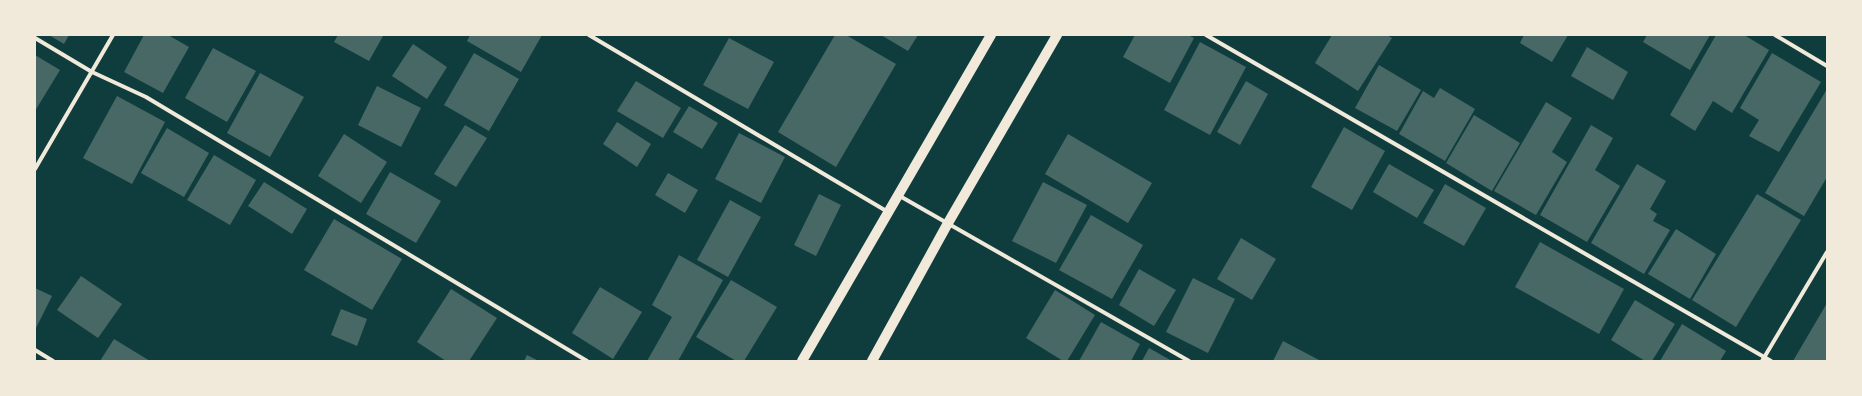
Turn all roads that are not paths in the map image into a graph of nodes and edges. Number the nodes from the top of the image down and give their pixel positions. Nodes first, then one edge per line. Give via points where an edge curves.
1 (113, 35) edge
2 (589, 35) edge
3 (991, 35) edge
4 (1057, 35) edge
5 (1206, 35) edge
6 (1775, 35) edge
7 (35, 38) edge
8 (1827, 66) edge
9 (92, 72) junction
10 (35, 169) edge
11 (898, 195) junction
12 (889, 212) junction
13 (948, 223) junction
14 (1827, 252) edge
15 (35, 350) edge
16 (1764, 359) edge
17 (53, 361) edge
18 (587, 361) edge
19 (802, 361) edge
20 (872, 361) edge
21 (1189, 361) edge
22 (1771, 361) edge

1 - 9 street
2 - 12 street
3 - 11 main road
4 - 13 main road
5 - 16 street
6 - 8 street
7 - 9 street
9 - 10 street
9 - 18 street via 146,97
11 - 12 main road
11 - 13 street
12 - 19 main road
13 - 20 main road
13 - 21 street
14 - 16 street
15 - 17 street
16 - 22 street

